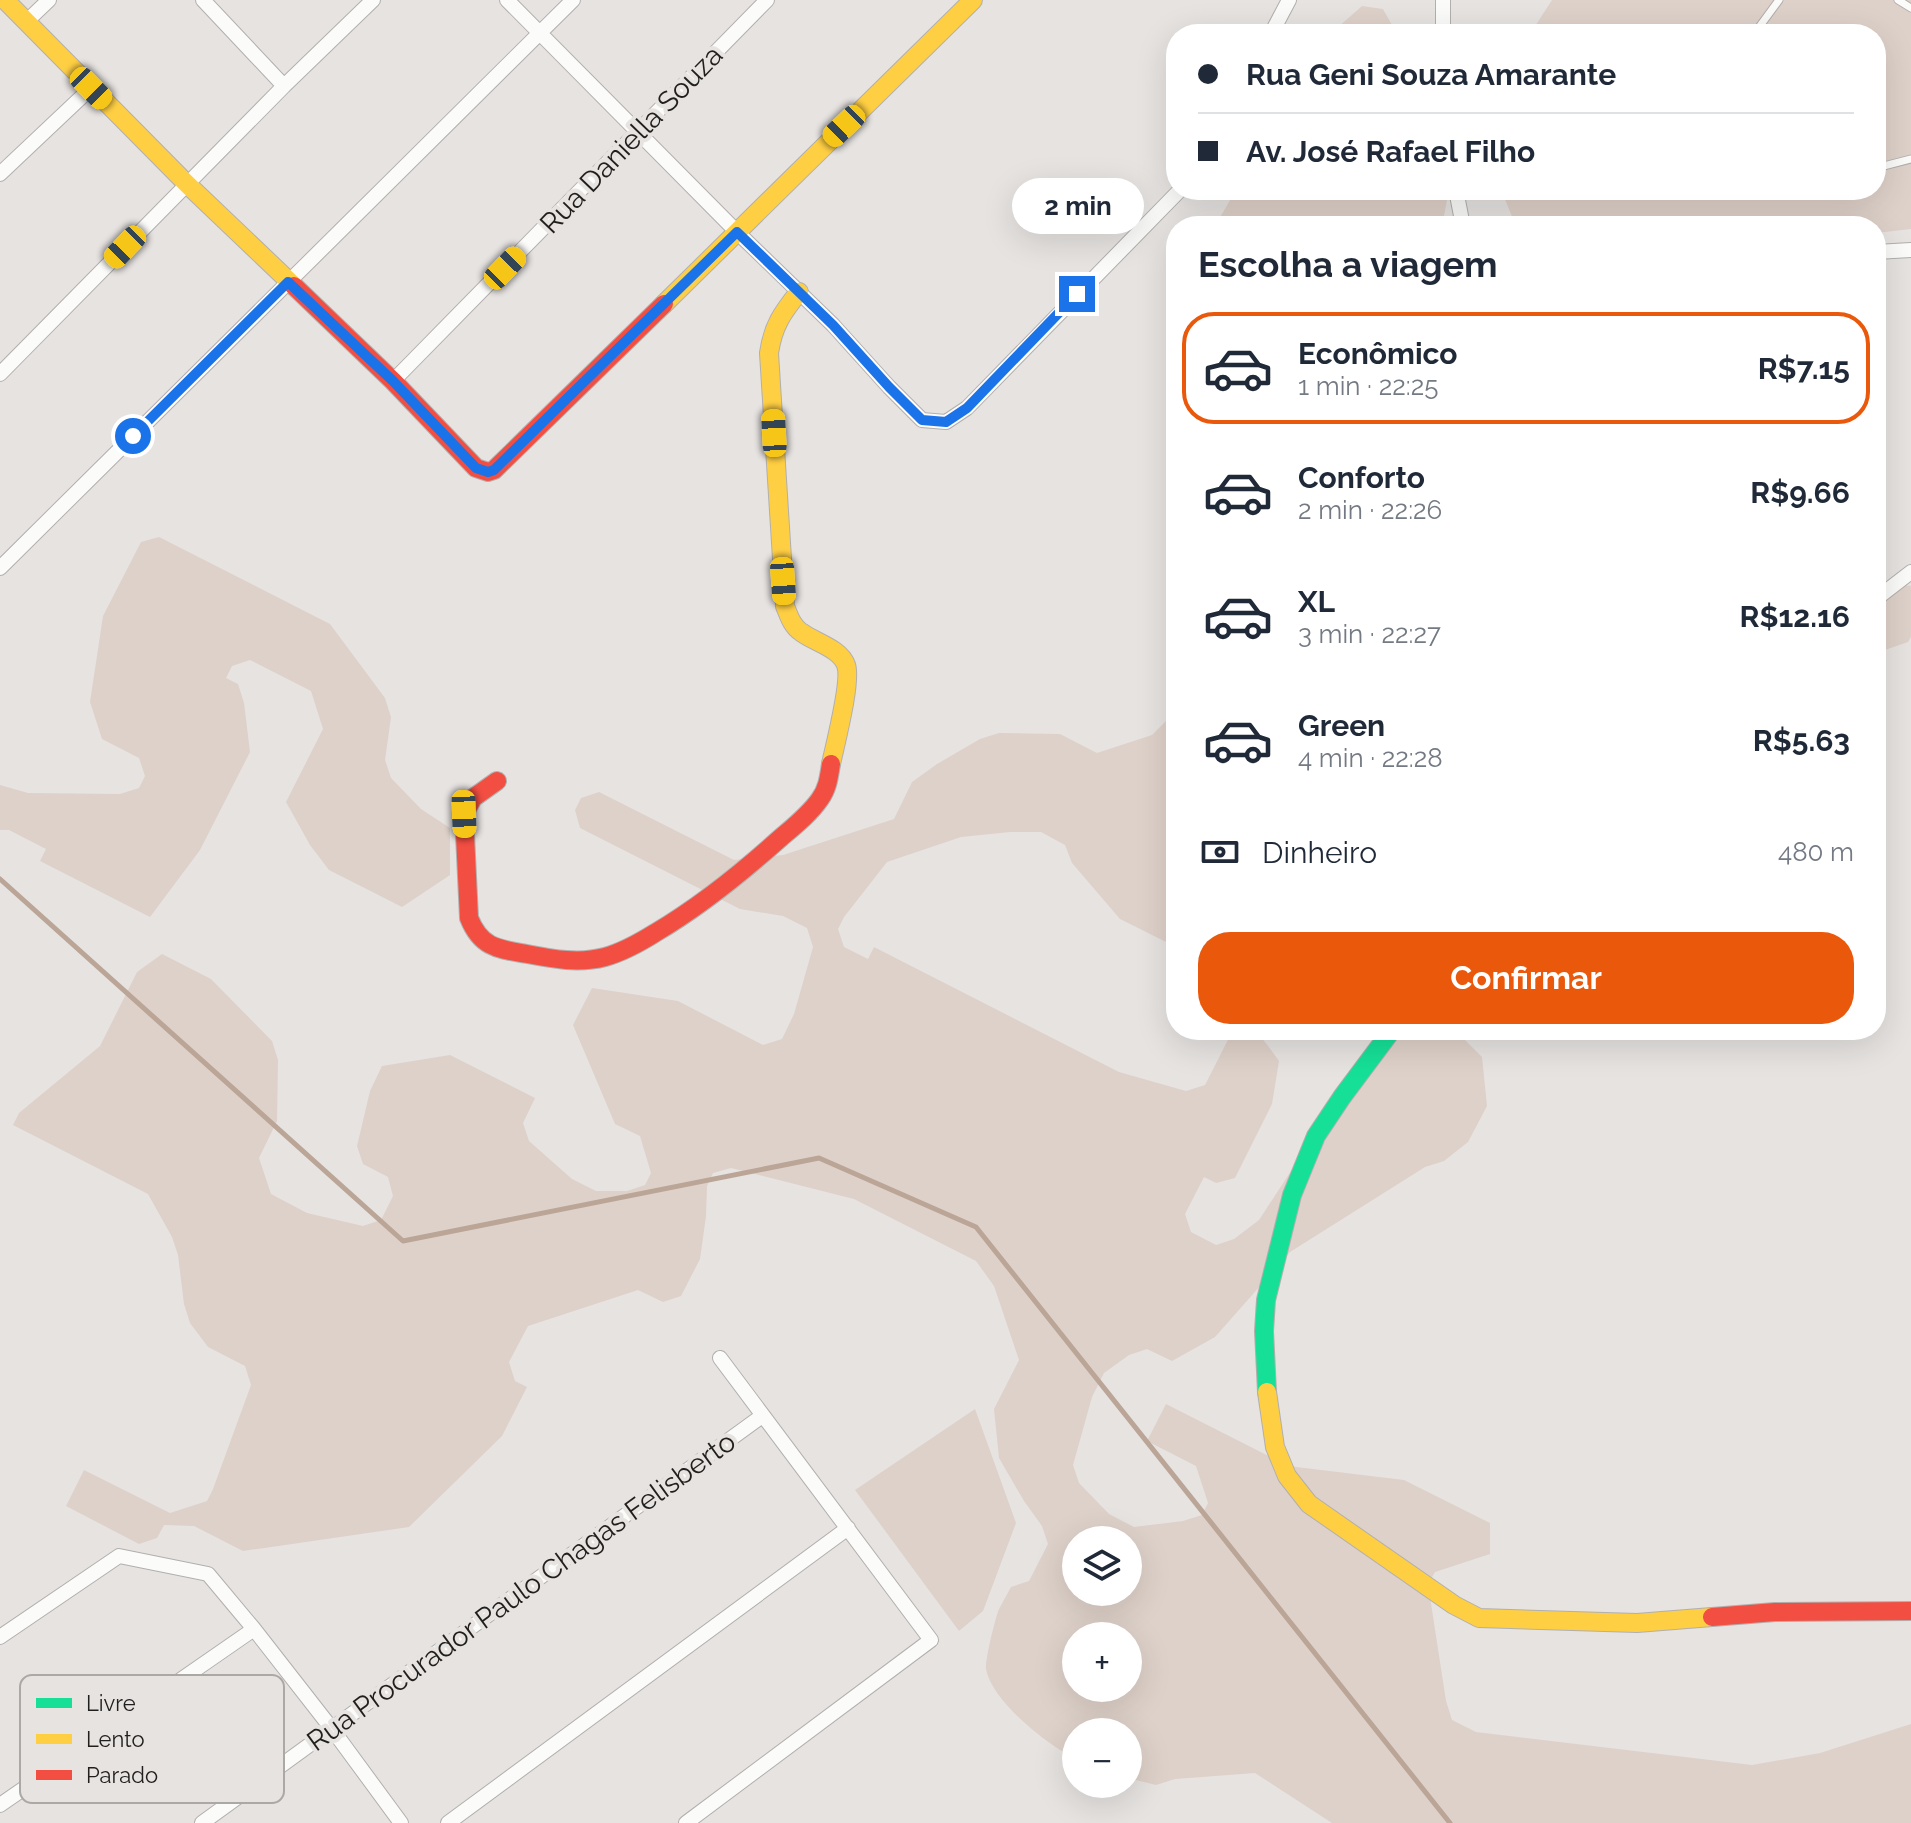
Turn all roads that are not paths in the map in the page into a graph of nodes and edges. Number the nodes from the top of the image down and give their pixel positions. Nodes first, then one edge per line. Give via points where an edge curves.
1 (5, 0) edge
2 (49, 0) edge
3 (203, 0) edge
4 (373, 0) edge
5 (507, 0) edge
6 (573, 0) edge
7 (767, 0) edge
8 (973, 0) edge
9 (1289, 0) edge
10 (1443, 0) edge
11 (1779, 0) edge
12 (1898, 0) edge
13 (1911, 8) edge
14 (27, 21) junction
15 (1276, 24) edge
16 (1443, 24) edge
17 (1761, 24) edge
18 (540, 33) junction
19 (284, 86) junction
20 (91, 88) junction
21 (638, 132) junction
22 (1911, 159) edge
23 (1886, 165) edge
24 (0, 174) edge
25 (187, 184) junction
26 (1170, 200) edge
27 (737, 232) junction
28 (1911, 250) edge
29 (1886, 251) edge
30 (288, 282) junction
31 (799, 292) junction
32 (0, 374) edge
33 (393, 381) junction
34 (0, 568) edge
35 (1911, 572) edge
36 (1886, 591) edge
37 (497, 781) dead end
38 (1385, 1040) edge
39 (720, 1358) dead end
40 (762, 1416) junction
41 (848, 1528) junction
42 (1911, 1611) edge
43 (254, 1629) junction
44 (0, 1637) edge
45 (188, 1675) edge
46 (332, 1729) junction
47 (284, 1764) edge
48 (20, 1791) edge
49 (230, 1803) edge
50 (0, 1805) edge
51 (202, 1823) edge
52 (401, 1823) edge
53 (448, 1823) edge
54 (686, 1823) edge

1 - 14 street
2 - 14 street
3 - 19 street
4 - 19 street
5 - 18 street
6 - 18 street
7 - 21 street, Rua Daniella Souza
8 - 27 street
9 - 15 street
10 - 16 street
11 - 17 lane
12 - 13 lane
14 - 20 street
18 - 21 street
18 - 30 street
19 - 25 street
20 - 24 street
20 - 25 street
21 - 27 street
21 - 33 street, Rua Daniella Souza
22 - 23 lane
25 - 30 street
25 - 32 street
26 - 31 street via 967,408 946,422 922,420
27 - 31 street
27 - 33 street via 494,470 476,468
28 - 29 street
30 - 33 street
30 - 34 street
31 - 37 street via 779,316 769,353 785,606 799,631 846,663 848,678 826,790 807,815 679,919 630,948 580,962 497,949 474,930 464,814 475,795
35 - 36 street
38 - 42 street via 1316,1136 1292,1195 1266,1300 1268,1406 1275,1447 1287,1476 1309,1504 1479,1618 1637,1623 1775,1612
39 - 40 street
40 - 41 street
40 - 46 street, Rua Procurador Paulo Chagas Felisberto
41 - 53 street
41 - 54 street via 931,1640
43 - 44 street via 208,1574 119,1556
43 - 45 street
43 - 46 street
46 - 47 street, Rua Procurador Paulo Chagas Felisberto
46 - 52 street
48 - 50 street
49 - 51 street, Rua Procurador Paulo Chagas Felisberto

